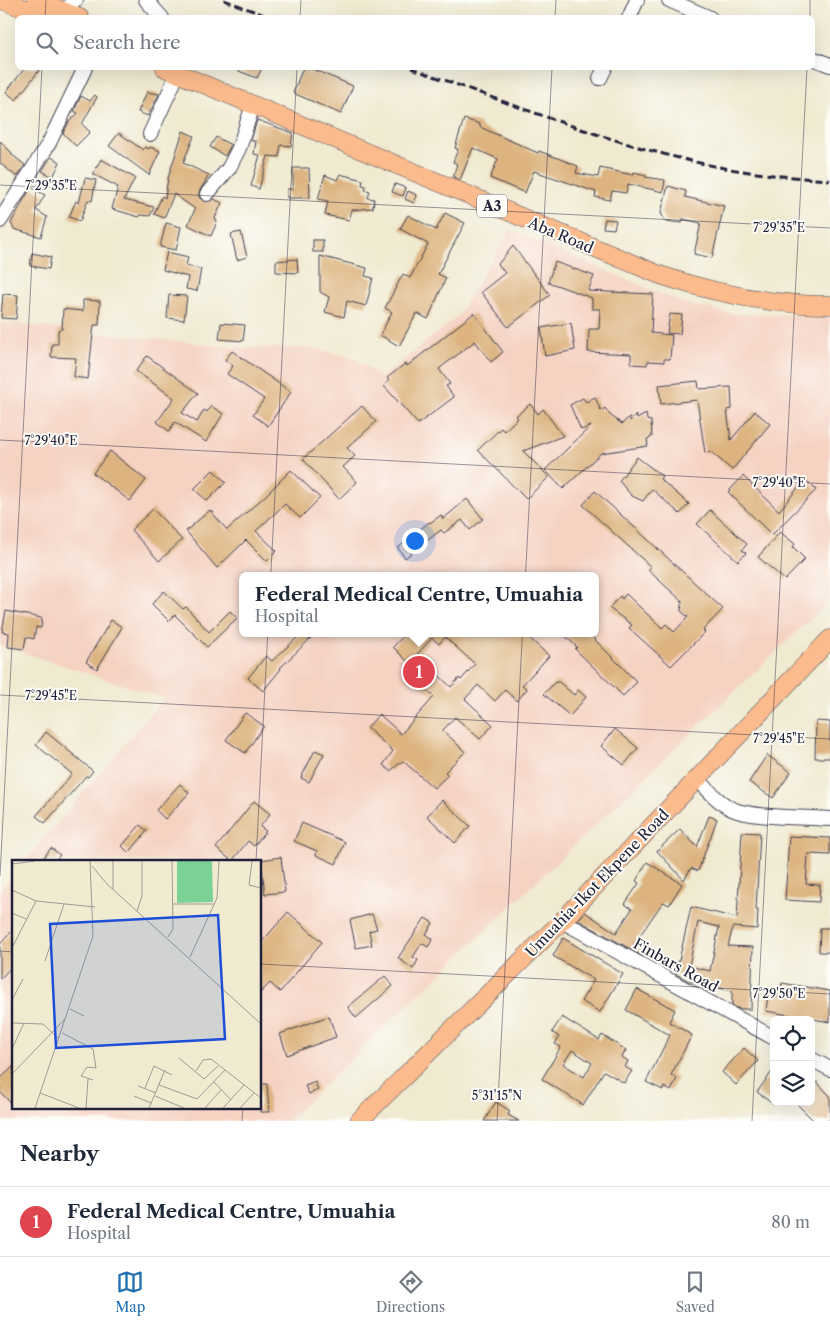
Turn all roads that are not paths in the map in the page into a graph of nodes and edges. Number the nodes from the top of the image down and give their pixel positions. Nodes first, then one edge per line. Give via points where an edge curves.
1 (2, 0) edge
2 (36, 0) edge
3 (146, 0) edge
4 (637, 0) edge
5 (670, 0) edge
6 (67, 11) edge
7 (159, 15) edge
8 (630, 15) edge
9 (703, 15) edge
10 (815, 59) edge
11 (830, 64) edge
12 (84, 70) edge
13 (171, 70) edge
14 (201, 70) edge
15 (253, 105) junction
16 (150, 134) dead end
17 (207, 194) dead end
18 (538, 218) junction
19 (0, 222) edge
20 (830, 292) edge
21 (830, 305) edge
22 (830, 640) edge
23 (697, 778) junction
24 (830, 818) edge
25 (562, 921) junction
26 (770, 1036) edge
27 (815, 1061) edge
28 (830, 1069) edge
29 (358, 1121) edge

1 - 6 main road
2 - 6 main road
3 - 7 street
4 - 8 street
5 - 9 street
10 - 11 street
12 - 19 street via 49,144
13 - 15 main road, Aba Road / A3
13 - 16 street
14 - 18 main road, Aba Road / A3
15 - 17 street via 229,168
15 - 18 main road, Aba Road / A3
18 - 20 main road, Aba Road / A3 via 664,264 731,284 768,290
18 - 21 main road, Aba Road / A3 via 660,275 710,291 767,302
22 - 23 main road, Umuahia-Ikot Ekpene Road
23 - 24 street via 712,795 734,810
23 - 25 main road, Umuahia-Ikot Ekpene Road
25 - 26 street, Finbars Road
25 - 29 main road, Umuahia-Ikot Ekpene Road
27 - 28 street

